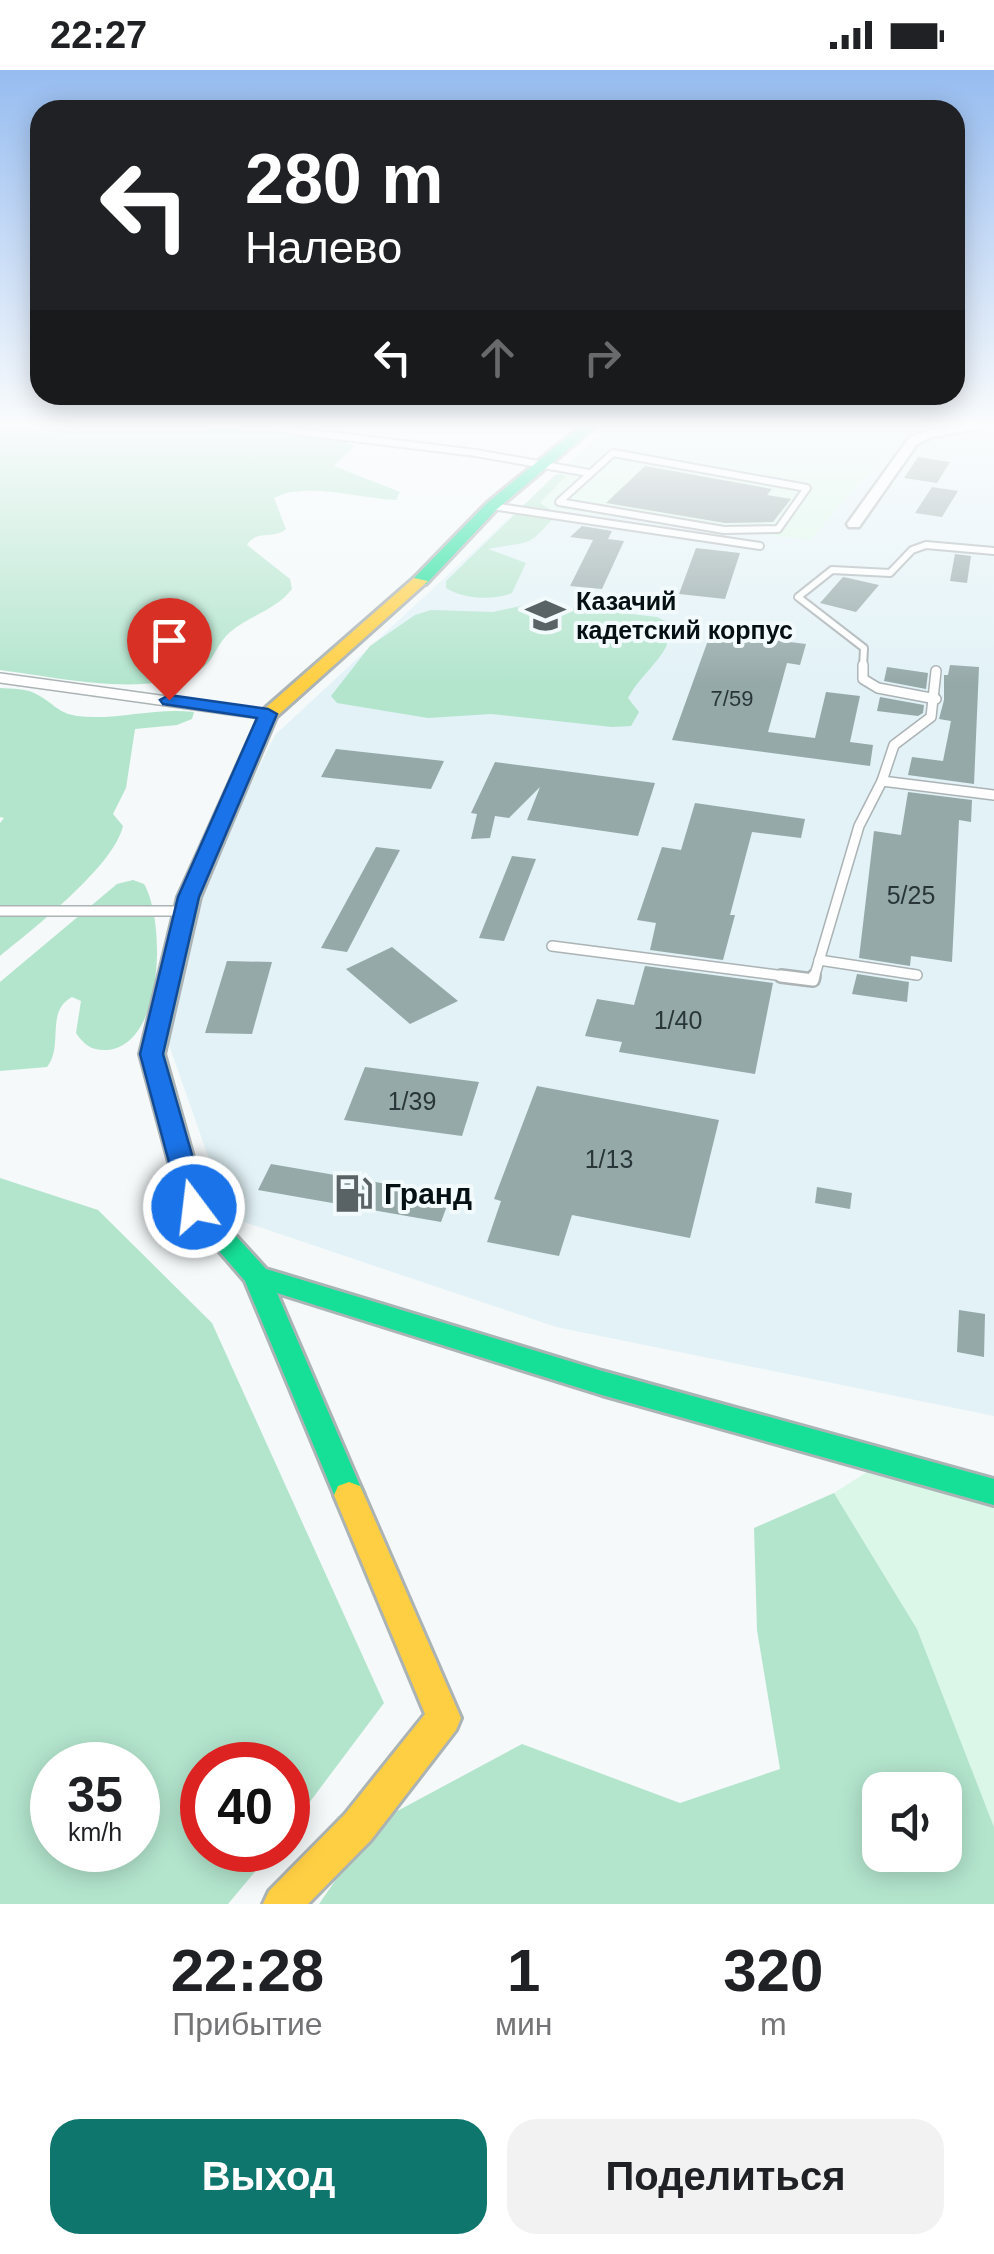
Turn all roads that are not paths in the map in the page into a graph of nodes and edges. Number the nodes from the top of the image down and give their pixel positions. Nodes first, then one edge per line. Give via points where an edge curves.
1 (487, 512) edge
2 (529, 512) edge
3 (615, 512) edge
4 (790, 512) edge
5 (863, 512) edge
6 (854, 524) dead end
7 (760, 546) dead end
8 (994, 551) edge
9 (936, 671) dead end
10 (0, 678) edge
11 (936, 699) junction
12 (268, 714) junction
13 (882, 781) junction
14 (994, 795) edge
15 (0, 911) edge
16 (186, 911) junction
17 (552, 946) dead end
18 (820, 960) junction
19 (917, 975) dead end
20 (256, 1276) junction
21 (994, 1492) edge
22 (282, 1904) edge

1 - 12 street via 410,592
2 - 7 lane
3 - 4 lane via 724,530 778,528
5 - 6 street
8 - 11 lane via 926,546 890,572 832,570 798,597 864,648 863,680
9 - 11 lane
10 - 12 lane
11 - 13 lane via 931,718 894,746
12 - 16 street
13 - 14 lane
13 - 18 lane via 859,826
15 - 16 lane
16 - 20 street via 152,1054 194,1207
17 - 18 lane via 814,980
18 - 19 lane
20 - 21 street via 602,1383
20 - 22 street via 444,1718 358,1827

